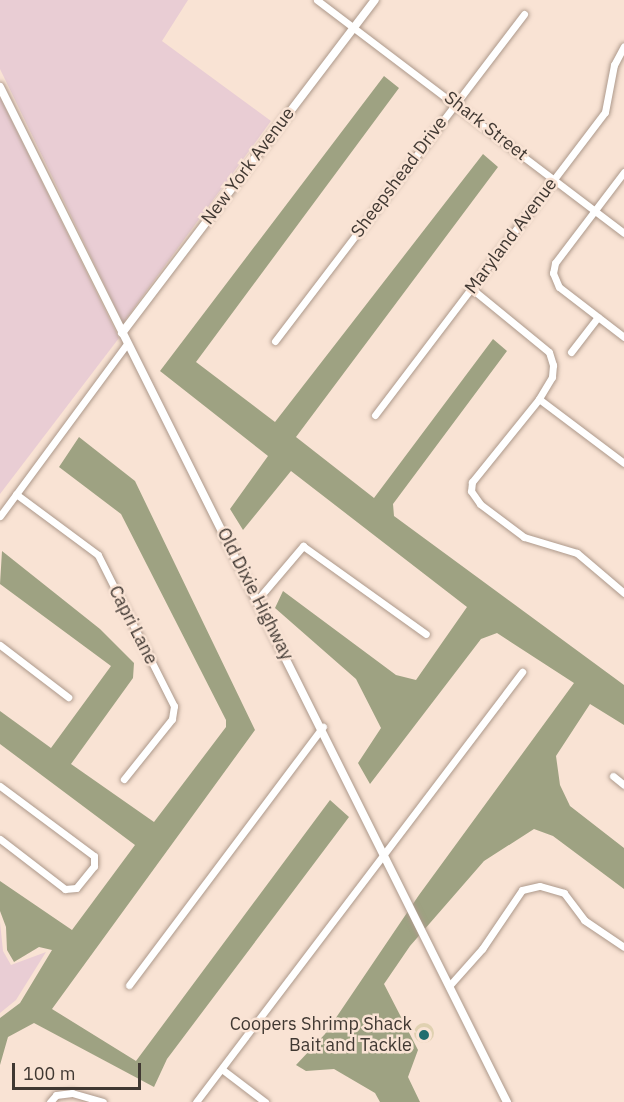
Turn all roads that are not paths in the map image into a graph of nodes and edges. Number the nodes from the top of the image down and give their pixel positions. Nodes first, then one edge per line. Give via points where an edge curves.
1 (317, 0) edge
2 (375, 0) edge
3 (524, 14) dead end
4 (354, 27) junction
5 (624, 46) edge
6 (0, 87) edge
7 (456, 102) junction
8 (624, 172) edge
9 (553, 180) junction
10 (594, 210) junction
11 (624, 233) edge
12 (472, 289) junction
13 (597, 317) junction
14 (122, 333) junction
15 (624, 337) edge
16 (275, 341) dead end
17 (127, 344) junction
18 (571, 352) dead end
19 (539, 399) junction
20 (375, 415) dead end
21 (624, 463) edge
22 (16, 494) junction
23 (0, 516) edge
24 (624, 593) edge
25 (258, 599) junction
26 (426, 634) dead end
27 (0, 645) edge
28 (522, 672) dead end
29 (68, 697) dead end
30 (323, 727) junction
31 (613, 776) dead end
32 (124, 779) dead end
33 (624, 785) edge
34 (0, 786) edge
35 (0, 839) edge
36 (383, 856) junction
37 (624, 948) edge
38 (129, 985) dead end
39 (449, 986) junction
40 (223, 1070) junction
41 (50, 1102) edge
42 (103, 1102) edge
43 (196, 1102) edge
44 (265, 1102) edge
45 (507, 1102) edge

1 - 4 street, Shark Street
2 - 4 street, New York Avenue
3 - 7 street, Sheepshead Drive
4 - 7 street, Shark Street
4 - 14 street, New York Avenue
5 - 9 street, Maryland Avenue via 614,65 605,112
6 - 14 street, Old Dixie Highway
7 - 9 street, Shark Street
7 - 16 street, Sheepshead Drive
8 - 10 street
9 - 10 street, Shark Street
9 - 12 street, Maryland Avenue
10 - 11 street, Shark Street
10 - 13 street via 555,263 553,273 560,287
12 - 19 street via 549,352 552,377
12 - 20 street, Maryland Avenue
13 - 15 street
13 - 18 street
14 - 17 street, Old Dixie Highway
17 - 22 street
17 - 25 street, Old Dixie Highway
19 - 21 street
19 - 24 street via 472,482 471,491 480,504 524,537 577,554
22 - 23 street
22 - 32 street, Capri Lane via 98,555 174,706 172,719
25 - 26 street via 303,546
25 - 30 street, Old Dixie Highway
27 - 29 street
28 - 36 street
30 - 36 street, Old Dixie Highway
30 - 38 street
31 - 33 street
34 - 35 street via 94,856 94,866 76,888 65,888
36 - 39 street, Old Dixie Highway
36 - 40 street
37 - 39 street via 584,920 564,893 540,886 522,890 482,949
39 - 45 street, Old Dixie Highway
40 - 43 street
40 - 44 street
41 - 42 street via 56,1095 72,1092

